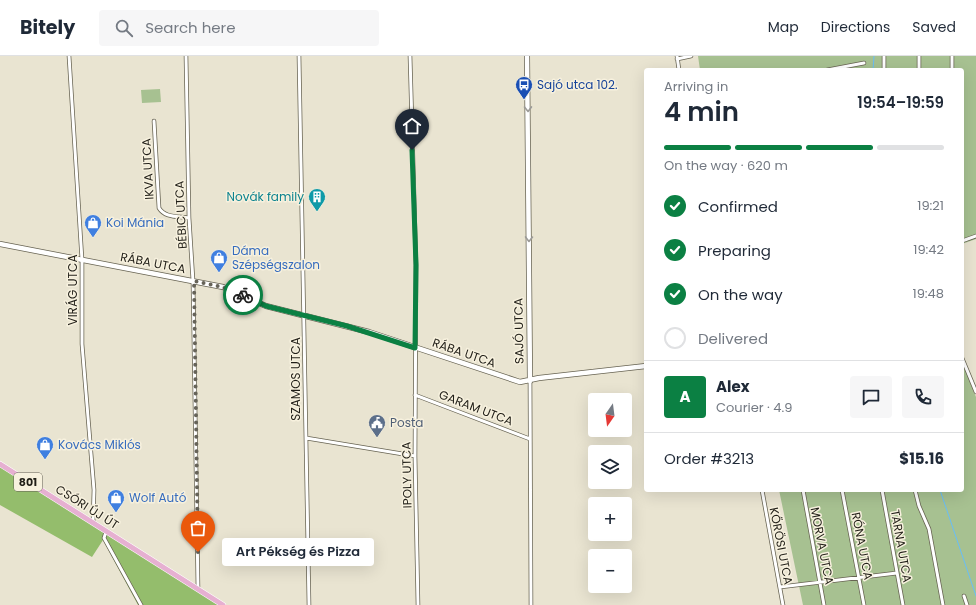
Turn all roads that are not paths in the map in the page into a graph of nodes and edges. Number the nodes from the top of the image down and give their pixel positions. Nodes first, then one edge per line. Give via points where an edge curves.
1 (69, 56) edge
2 (186, 56) edge
3 (299, 56) edge
4 (410, 56) edge
5 (527, 56) edge
6 (691, 56) edge
7 (884, 56) edge
8 (919, 56) edge
9 (952, 56) edge
10 (677, 57) edge
11 (864, 63) dead end
12 (679, 68) edge
13 (837, 68) edge
14 (884, 68) edge
15 (919, 68) edge
16 (952, 68) edge
17 (154, 121) dead end
18 (189, 218) junction
19 (976, 236) edge
20 (964, 240) edge
21 (0, 244) edge
22 (82, 260) junction
23 (194, 281) junction
24 (304, 315) junction
25 (415, 348) junction
26 (964, 363) edge
27 (644, 366) edge
28 (530, 381) junction
29 (976, 392) edge
30 (415, 395) junction
31 (306, 438) junction
32 (530, 439) junction
33 (415, 456) junction
34 (0, 464) edge
35 (762, 492) edge
36 (803, 492) edge
37 (842, 492) edge
38 (882, 492) edge
39 (915, 492) edge
40 (93, 523) junction
41 (106, 532) junction
42 (897, 573) junction
43 (858, 578) junction
44 (820, 582) junction
45 (780, 587) junction
46 (198, 589) junction
47 (964, 596) dead end
48 (141, 605) edge
49 (223, 605) edge
50 (309, 605) edge
51 (418, 605) edge
52 (531, 605) edge
53 (783, 605) edge
54 (824, 605) edge
55 (864, 605) edge
56 (903, 605) edge
57 (943, 605) edge
58 (967, 605) edge

1 - 22 street, VIRÁG UTCA
2 - 18 street, BÉBIC UTCA
3 - 24 street, SZAMOS UTCA
4 - 25 street, IPOLY UTCA via 416,265
5 -> 28 street, SAJÓ UTCA
6 - 10 street
7 - 14 street
8 - 15 street
9 - 16 street
10 - 12 street
11 - 13 street
17 - 18 street, IKVA UTCA via 159,208 170,215
18 - 23 street, BÉBIC UTCA
19 - 20 street
21 - 22 street, RÁBA UTCA
22 - 23 street, RÁBA UTCA
22 - 40 street, VIRÁG UTCA via 82,344 94,490
23 - 24 street, RÁBA UTCA via 230,289 266,306
23 - 46 street, BÉBIC UTCA
24 - 25 street, RÁBA UTCA
24 - 31 street, SZAMOS UTCA
25 - 28 street, RÁBA UTCA via 516,382
25 - 30 street, IPOLY UTCA
26 - 29 street
27 - 28 street, RÁBA UTCA
28 - 32 street, SAJÓ UTCA
30 - 32 street, GARAM UTCA
30 - 33 street, IPOLY UTCA
31 - 33 street
31 - 50 street, SZAMOS UTCA
32 - 52 street, SAJÓ UTCA
33 - 51 street, IPOLY UTCA
34 - 40 main road, CSÓRI ÚJ ÚT / 801
35 - 45 street, KŐRÖSI UTCA
36 - 44 street, MORVA UTCA
37 - 43 street, RÓNA UTCA
38 - 42 street, TARNA UTCA
39 - 57 street via 929,529
40 - 41 main road, CSÓRI ÚJ ÚT / 801
41 - 46 main road, CSÓRI ÚJ ÚT / 801
41 - 48 street via 104,538
42 - 43 street
42 - 56 street, TARNA UTCA
43 - 44 street
43 - 55 street, RÓNA UTCA
44 - 45 street
44 - 54 street, MORVA UTCA
45 - 53 street, KŐRÖSI UTCA
46 - 49 main road, CSÓRI ÚJ ÚT / 801
47 - 58 street

